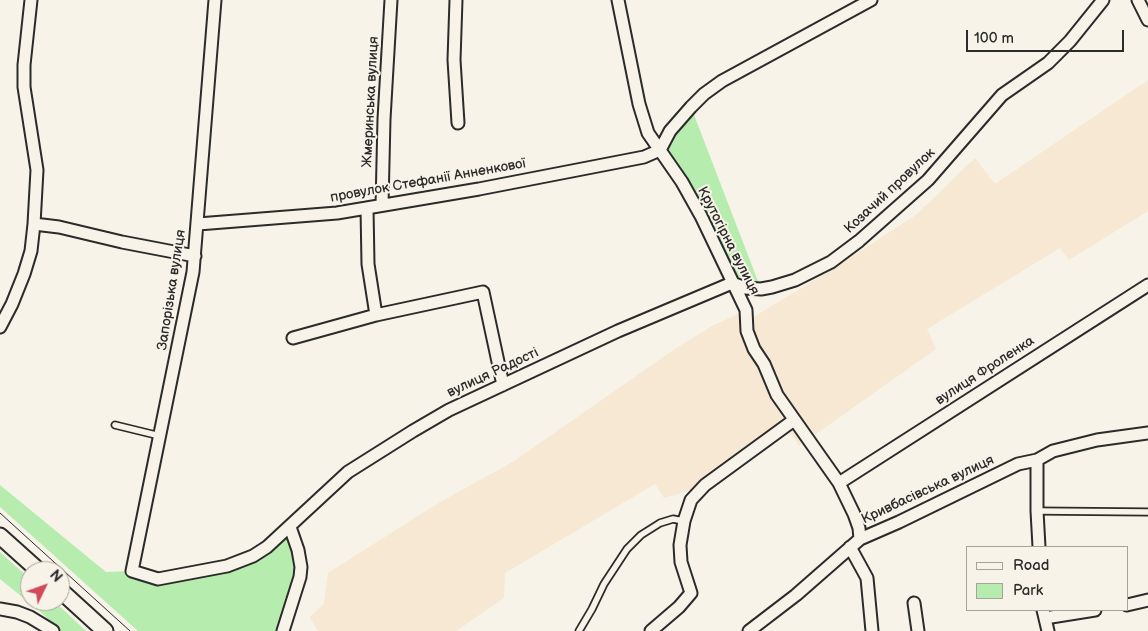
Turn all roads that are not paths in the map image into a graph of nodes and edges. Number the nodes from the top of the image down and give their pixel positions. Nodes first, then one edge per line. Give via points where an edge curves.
1 (30, 0) edge
2 (215, 0) edge
3 (392, 0) edge
4 (456, 0) edge
5 (618, 0) edge
6 (871, 0) edge
7 (1103, 0) edge
8 (1138, 0) edge
9 (1148, 20) edge
10 (458, 123) dead end
11 (660, 150) junction
12 (382, 206) junction
13 (367, 208) junction
14 (34, 224) junction
15 (198, 224) junction
16 (195, 256) junction
17 (732, 283) junction
18 (1148, 286) edge
19 (376, 315) junction
20 (0, 327) edge
21 (293, 338) dead end
22 (504, 385) junction
23 (794, 420) junction
24 (115, 425) dead end
25 (1148, 433) edge
26 (160, 436) junction
27 (1037, 460) junction
28 (839, 483) junction
29 (1036, 512) junction
30 (1148, 512) edge
31 (684, 521) junction
32 (290, 527) junction
33 (0, 536) edge
34 (860, 539) junction
35 (1039, 546) edge
36 (850, 547) junction
37 (28, 561) edge
38 (141, 574) joint
39 (70, 599) edge
40 (1148, 600) edge
41 (914, 603) dead end
42 (1128, 605) edge
43 (0, 609) edge
44 (1082, 611) edge
45 (1044, 614) edge
46 (53, 631) edge
47 (104, 631) edge
48 (283, 631) edge
49 (579, 631) edge
50 (651, 631) edge
51 (749, 631) edge
52 (872, 631) edge
53 (918, 631) edge
54 (1048, 631) edge

1 - 14 street via 24,73 37,170
2 - 15 street, Запорізька вулиця
3 - 12 street, Жмеринська вулиця
4 - 10 street via 454,60
5 - 11 street, Крутогірна вулиця via 645,125
6 - 11 street via 704,94 674,126
7 - 17 street, Козачий провулок via 1058,54 1002,95 928,180 846,251 815,271 772,287 745,288
8 - 9 street
11 - 12 street, провулок Стефанії Анненкової via 644,157
11 - 17 street, Крутогірна вулиця via 696,207
12 - 13 street, провулок Стефанії Анненкової
13 - 15 street, провулок Стефанії Анненкової via 311,216
13 - 19 street via 368,264
14 - 16 street via 59,226
14 - 20 street via 24,274
15 - 16 street, Запорізька вулиця
16 - 26 street, Запорізька вулиця
17 - 22 street, вулиця Радості via 618,331
17 - 23 street, Крутогірна вулиця via 746,310 747,331 754,349
18 - 28 street, вулиця Фроленка
19 - 21 street
19 - 22 street via 483,292
22 - 32 street, вулиця Радості via 449,410 363,462 348,472
23 - 28 street, Крутогірна вулиця
23 - 31 street via 705,485 691,500
24 - 26 lane
25 - 27 street, Кривбасівська вулиця via 1097,440 1053,451
26 - 38 street, Запорізька вулиця via 132,571
27 - 29 street
27 - 34 street, Кривбасівська вулиця via 1018,464
28 - 34 street, Крутогірна вулиця via 854,514
29 - 30 lane
29 - 35 street
31 - 49 lane via 673,519 660,523 627,549
31 - 50 street via 681,562 691,593
32 - 38 street, вулиця Радості via 245,561 158,579
32 - 48 street via 301,567
33 - 37 main road
34 - 36 street, Кривбасівська вулиця
36 - 51 street, Кривбасівська вулиця
36 - 52 street via 867,578
39 - 47 main road
40 - 42 street
41 - 53 street
43 - 46 street via 30,617
44 - 45 street
45 - 54 street

